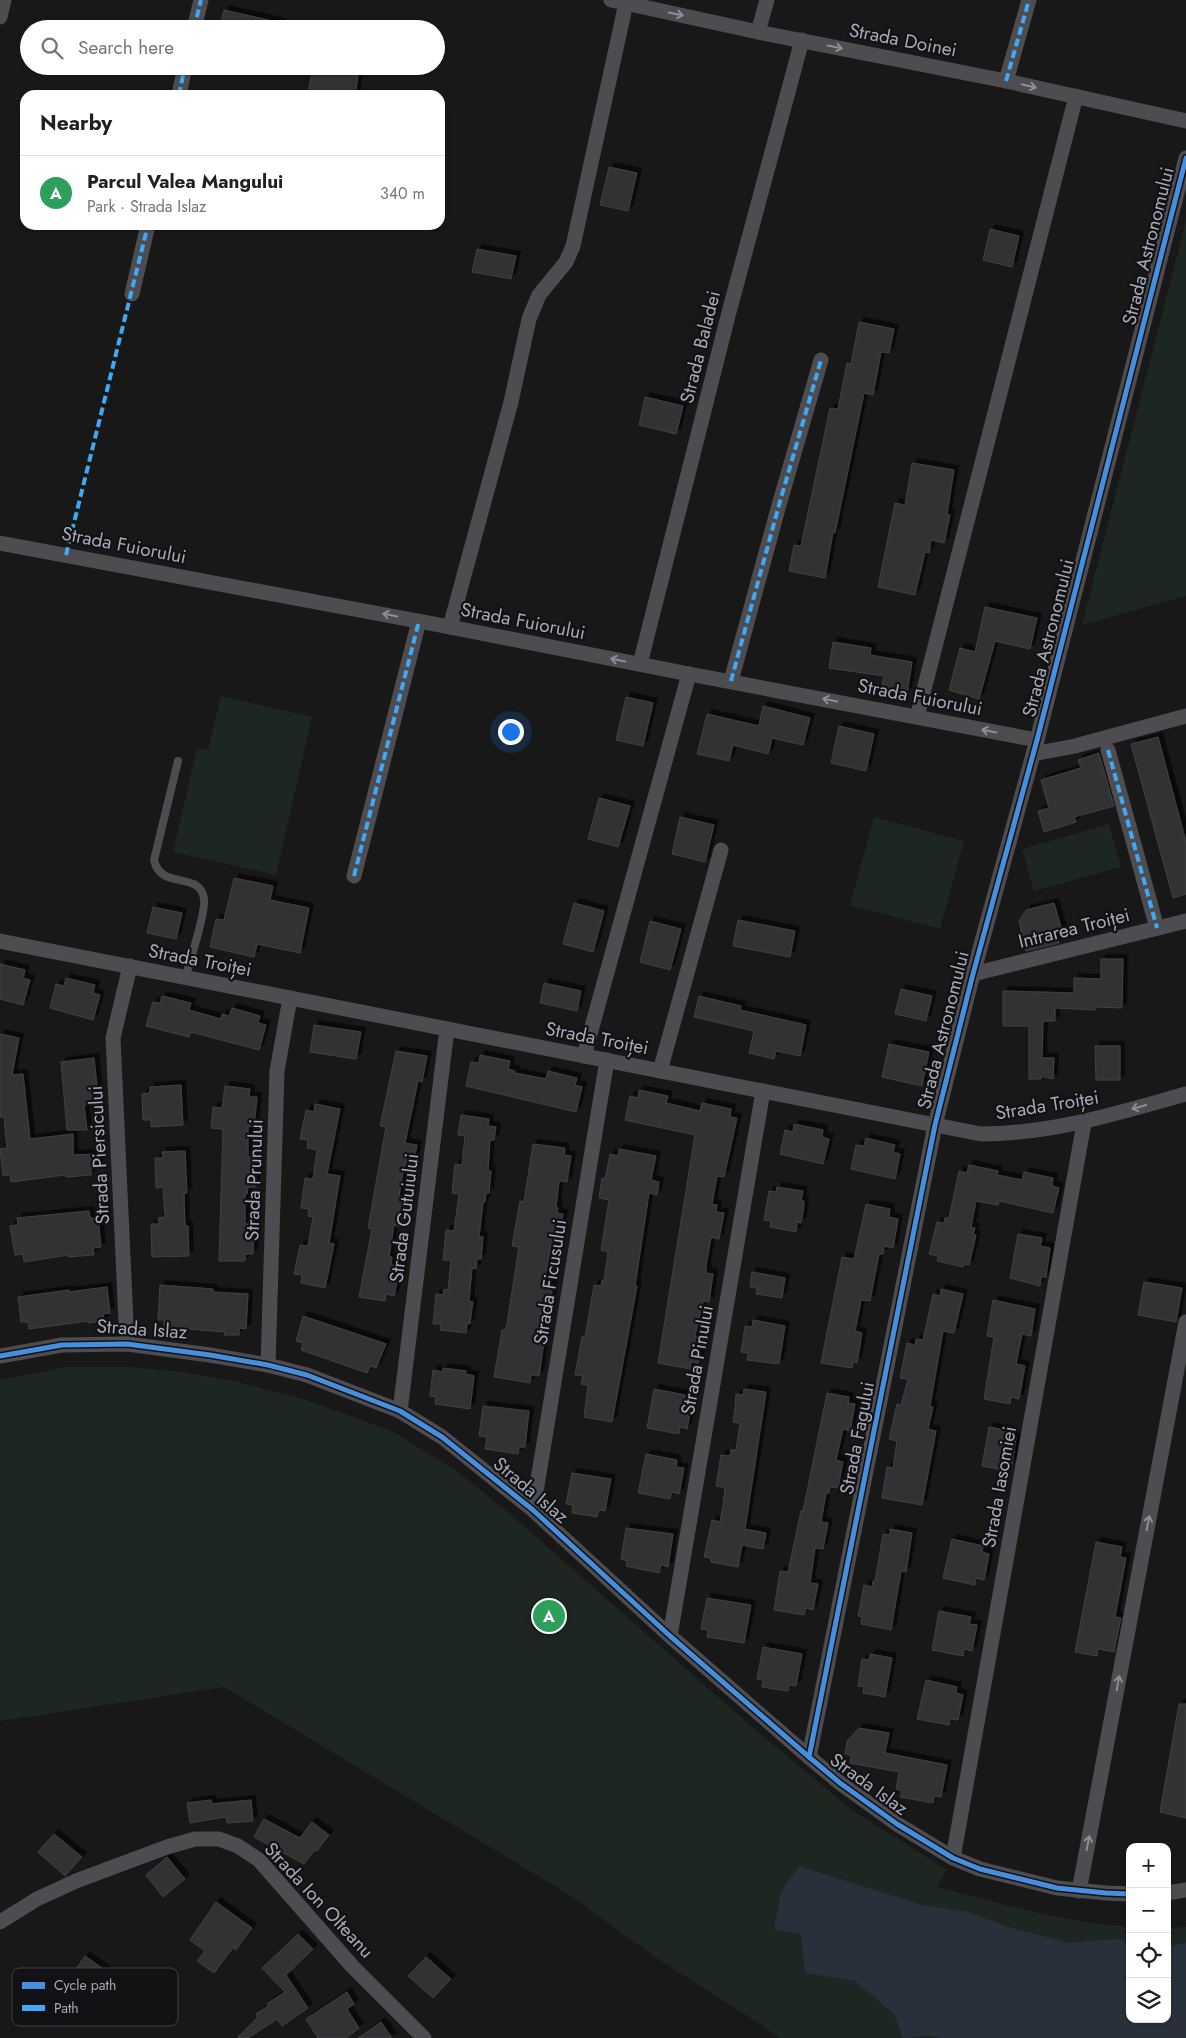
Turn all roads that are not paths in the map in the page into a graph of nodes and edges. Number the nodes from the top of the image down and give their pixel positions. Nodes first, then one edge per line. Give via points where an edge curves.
1 (4, 0) edge
2 (201, 0) edge
3 (767, 0) edge
4 (1029, 0) edge
5 (618, 2) edge
6 (0, 17) edge
7 (196, 20) edge
8 (758, 32) junction
9 (802, 40) junction
10 (183, 75) edge
11 (1006, 81) junction
12 (180, 90) edge
13 (1076, 96) junction
14 (1186, 121) edge
15 (1186, 158) edge
16 (147, 230) edge
17 (132, 294) dead end
18 (821, 360) dead end
19 (0, 543) edge
20 (419, 621) junction
21 (450, 627) junction
22 (640, 664) junction
23 (689, 674) junction
24 (731, 681) junction
25 (1186, 716) edge
26 (916, 717) junction
27 (1035, 747) junction
28 (1108, 750) dead end
29 (178, 761) dead end
30 (721, 850) dead end
31 (354, 876) dead end
32 (1186, 921) edge
33 (1157, 928) junction
34 (0, 941) edge
35 (130, 966) junction
36 (972, 974) junction
37 (185, 978) junction
38 (290, 998) junction
39 (447, 1029) junction
40 (584, 1056) junction
41 (606, 1060) junction
42 (660, 1070) junction
43 (763, 1091) junction
44 (1186, 1094) edge
45 (1084, 1123) junction
46 (935, 1125) junction
47 (1186, 1322) edge
48 (127, 1344) junction
49 (0, 1356) edge
50 (268, 1365) junction
51 (400, 1411) junction
52 (533, 1510) junction
53 (670, 1636) junction
54 (809, 1757) junction
55 (953, 1858) junction
56 (1186, 1890) edge
57 (1079, 1891) junction
58 (1171, 1892) edge
59 (1126, 1894) edge
60 (0, 1922) edge
61 (424, 2038) edge

1 - 6 street
2 - 7 street
3 - 8 street
4 - 11 street
5 -> 8 street, Strada Doinei
5 - 21 street via 573,246 566,262 539,295 529,319 511,402
8 - 9 street, Strada Doinei
9 -> 11 street, Strada Doinei
9 - 22 street, Strada Baladei
10 - 12 street
11 -> 13 street, Strada Doinei
13 - 14 street, Strada Doinei
13 - 26 street
15 - 27 street, Strada Astronomului
16 - 17 street
18 - 24 street
20 -> 19 street, Strada Fuiorului
20 - 21 street, Strada Fuiorului
20 - 31 street
22 -> 21 street, Strada Fuiorului
22 - 23 street, Strada Fuiorului
23 - 24 street, Strada Fuiorului
23 - 40 street
26 -> 24 street, Strada Fuiorului
25 - 27 street via 1075,746
27 -> 26 street, Strada Fuiorului
27 - 36 street, Strada Astronomului
28 - 33 street
29 - 37 lane via 154,860 163,875 196,884 203,895 204,908
30 - 42 street
32 - 33 street, Intrarea Troiței
33 - 36 street, Intrarea Troiței
34 - 35 street, Strada Troiței
35 - 37 street, Strada Troiței
35 - 48 street, Strada Piersicului via 114,1038
36 - 46 street, Strada Astronomului
37 - 38 street, Strada Troiței
38 - 39 street, Strada Troiței
38 - 50 street, Strada Prunului via 277,1071
39 - 40 street, Strada Troiței
39 - 51 street, Strada Gutuiului
40 - 41 street, Strada Troiței
41 - 42 street, Strada Troiței
41 - 52 street, Strada Ficusului
42 - 43 street, Strada Troiței
43 - 46 street, Strada Troiței
43 - 53 street, Strada Pinului
44 -> 45 street, Strada Troiței
45 - 46 street, Strada Troiței via 1009,1134 981,1134
45 - 55 street, Strada Iasomiei
46 - 54 street, Strada Fagului
57 -> 47 street
48 - 49 street, Strada Islaz via 62,1345
48 - 50 street, Strada Islaz
50 - 51 street, Strada Islaz via 307,1375
51 - 52 street, Strada Islaz via 442,1437
52 - 53 street, Strada Islaz
53 - 54 street, Strada Islaz
54 - 55 street, Strada Islaz via 840,1784 897,1824
55 - 57 street, Strada Islaz via 1008,1877
56 - 58 street
57 - 59 street, Strada Islaz
60 - 61 street, Strada Ion Olteanu via 37,1899 76,1881 167,1847 195,1839 219,1839 238,1846 259,1860 352,1966

